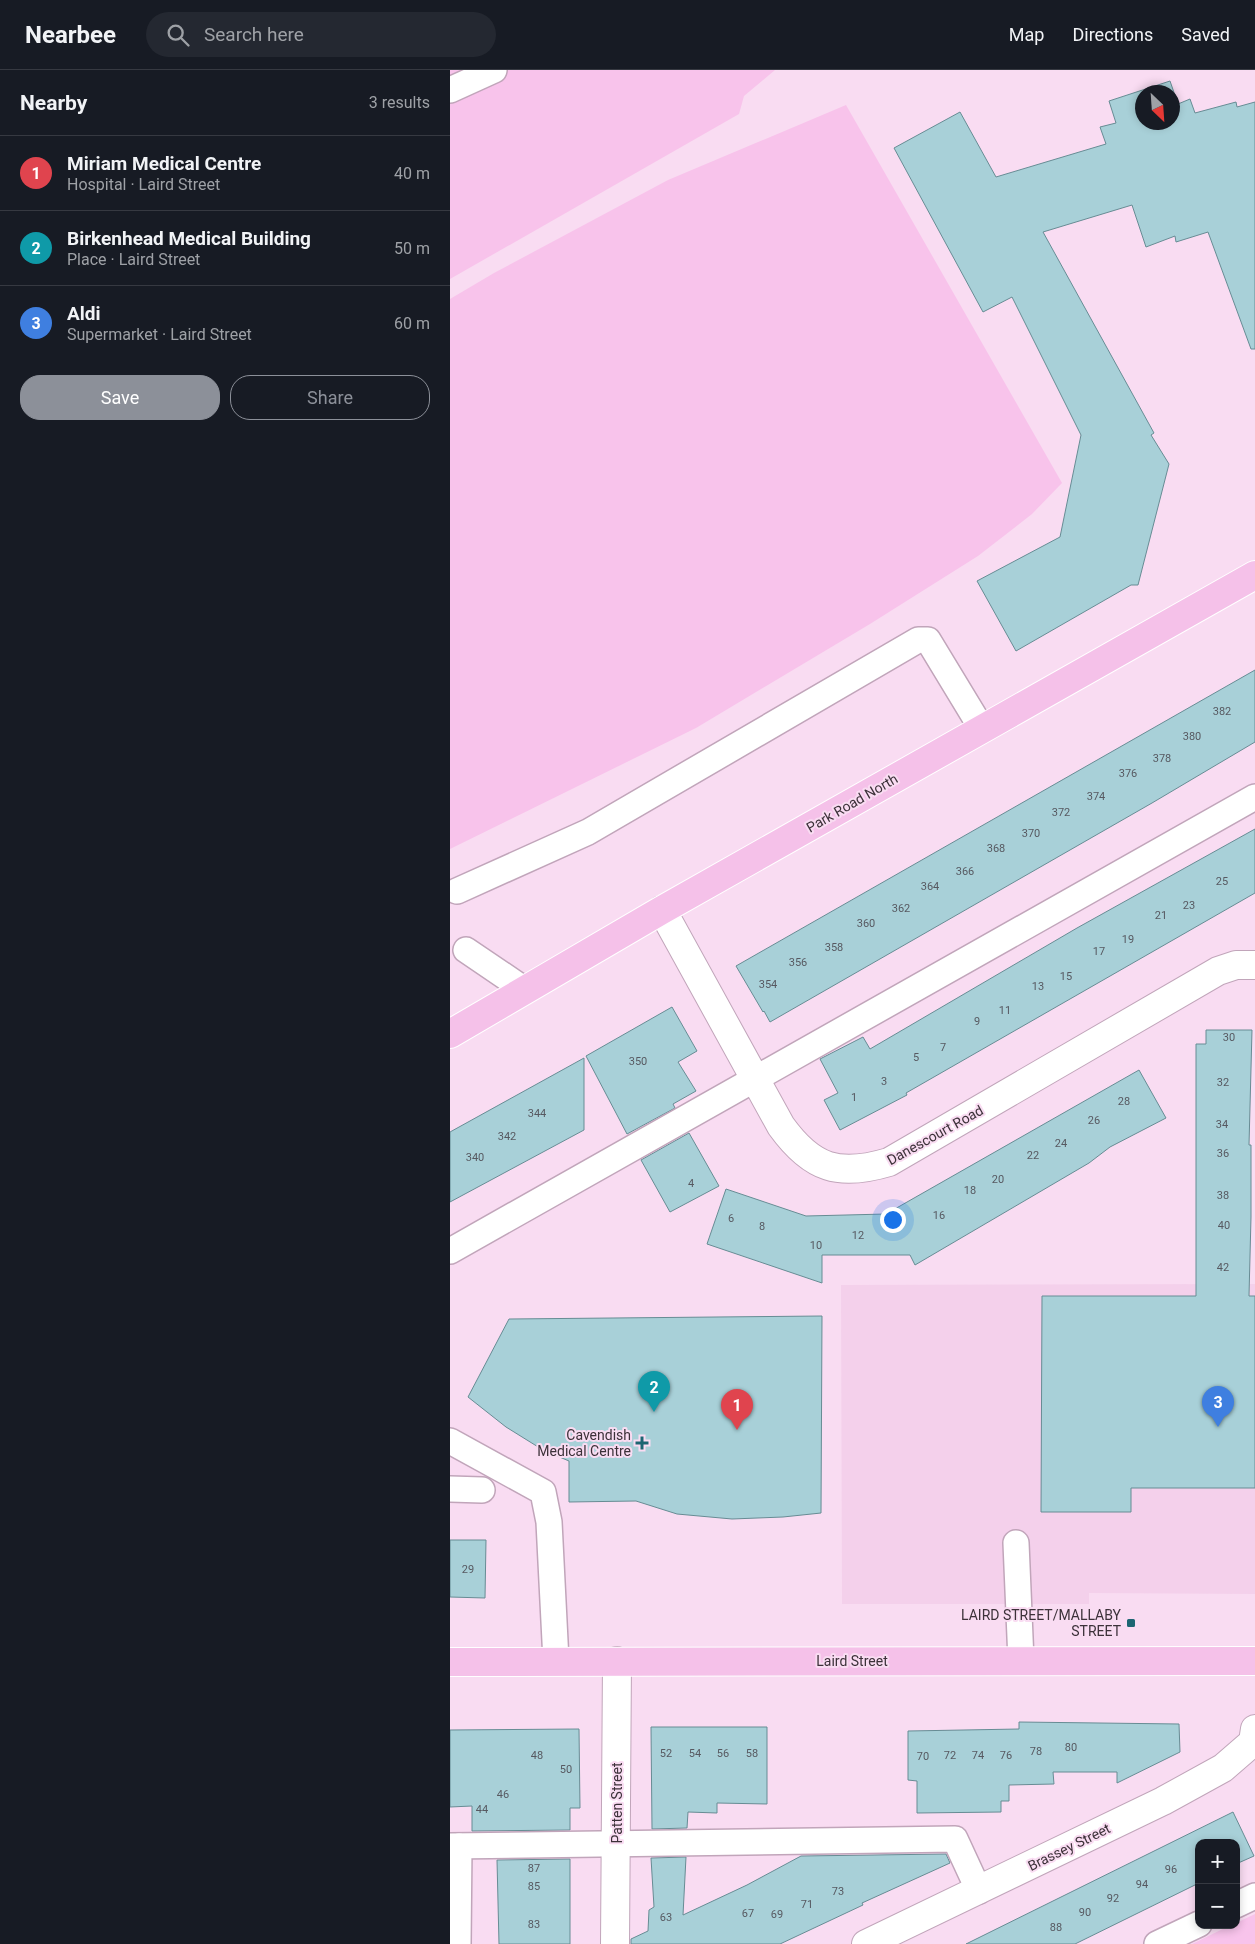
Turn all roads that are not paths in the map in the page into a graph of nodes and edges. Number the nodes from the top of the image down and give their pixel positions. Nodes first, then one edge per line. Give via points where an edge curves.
1 (494, 70) edge
2 (450, 90) edge
3 (1255, 574) edge
4 (982, 729) junction
5 (1255, 797) edge
6 (457, 891) dead end
7 (662, 910) junction
8 (466, 950) dead end
9 (1255, 965) edge
10 (525, 990) junction
11 (450, 1034) edge
12 (755, 1078) junction
13 (450, 1251) edge
14 (450, 1441) edge
15 (450, 1489) edge
16 (482, 1490) dead end
17 (1016, 1543) dead end
18 (556, 1661) junction
19 (617, 1661) junction
20 (1021, 1661) junction
21 (1255, 1661) edge
22 (450, 1662) edge
23 (1255, 1729) edge
24 (618, 1842) junction
25 (454, 1846) edge
26 (979, 1891) junction
27 (1255, 1896) edge
28 (1240, 1903) edge
29 (1195, 1926) edge
30 (458, 1944) edge
31 (615, 1944) edge
32 (866, 1944) edge
33 (1157, 1944) edge

1 - 2 lane
3 - 4 main road, Park Road North
4 - 6 lane via 928,640 918,640 588,832
4 - 7 main road, Park Road North
5 - 12 lane
7 - 10 main road, Park Road North
7 - 12 street, Danescourt Road
8 - 10 lane
9 - 12 street, Danescourt Road via 1236,964 1218,971 889,1162 866,1169 841,1171 817,1161 794,1144
10 - 11 main road, Park Road North
12 - 13 lane
14 - 18 lane via 543,1492 550,1522
15 - 16 lane
17 - 20 lane
18 - 19 main road, Laird Street
18 - 22 main road, Laird Street
19 - 20 main road, Laird Street
19 - 24 street, Patten Street
20 - 21 main road, Laird Street
23 - 26 street, Brassey Street via 1253,1742 1223,1768
24 - 25 lane
24 - 26 lane via 955,1839
24 - 31 street, Patten Street
25 - 30 lane
26 - 32 street, Brassey Street
27 - 28 lane
29 - 33 lane

